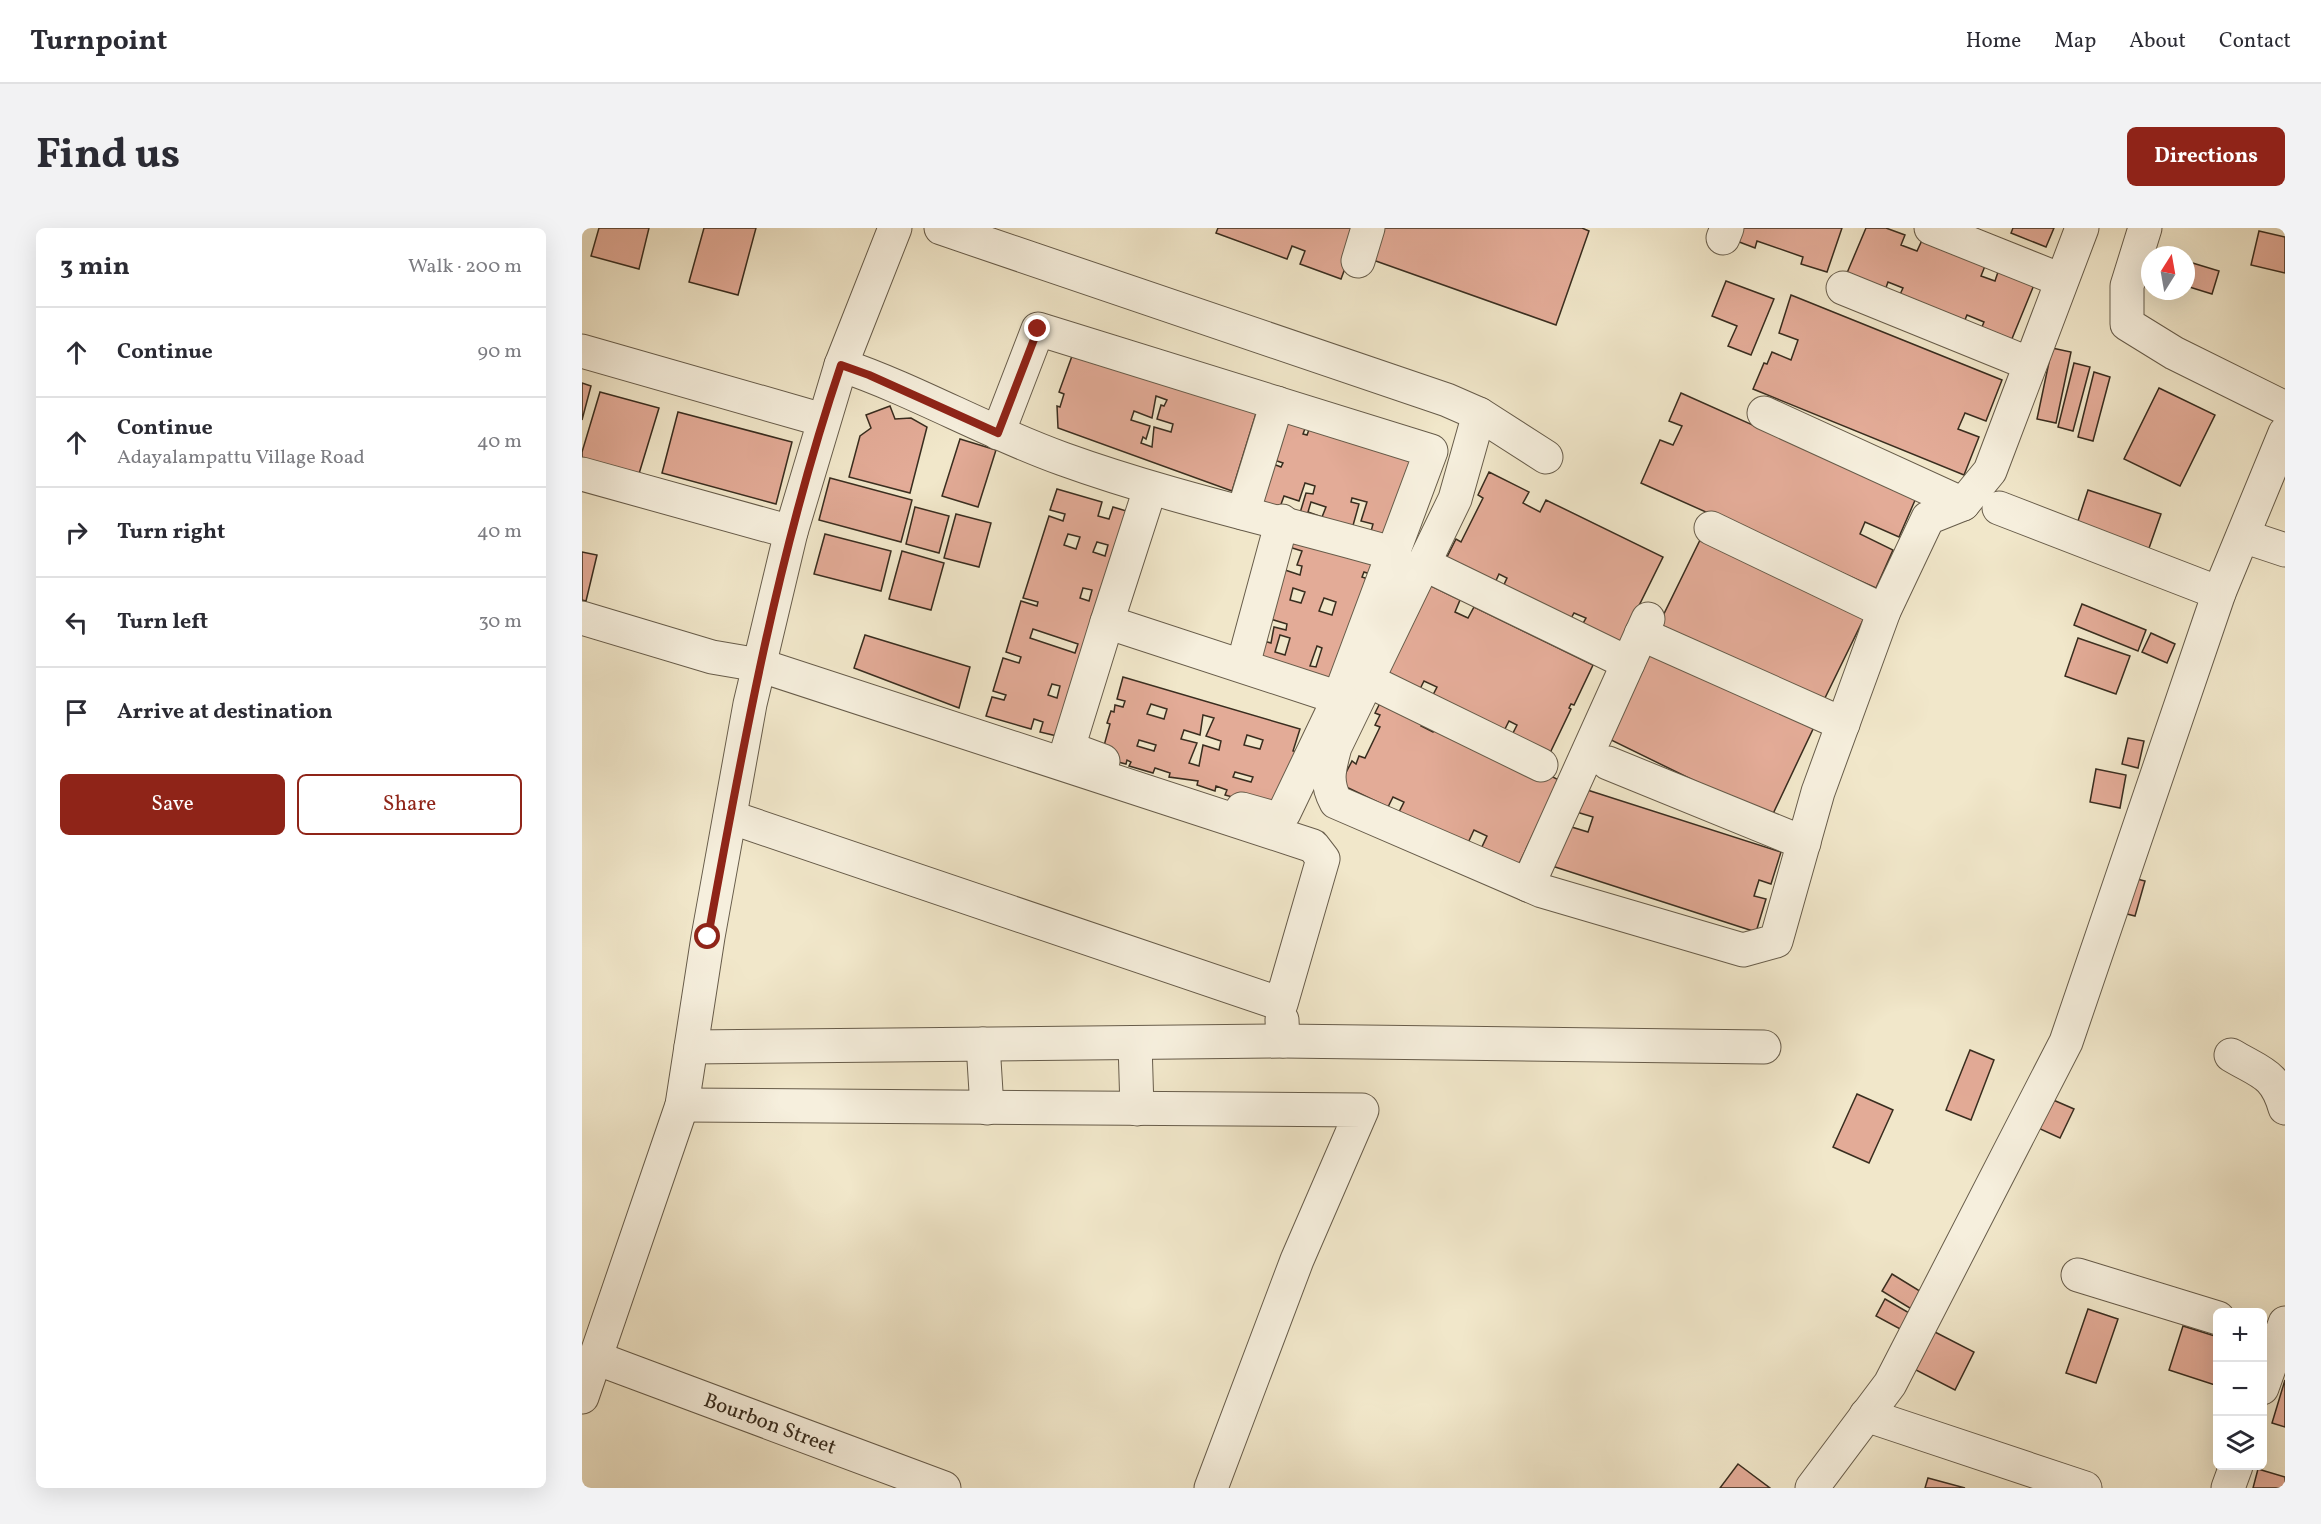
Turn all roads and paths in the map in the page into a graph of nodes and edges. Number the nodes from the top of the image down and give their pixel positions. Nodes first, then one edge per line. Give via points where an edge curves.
1 (895, 228) edge
2 (941, 228) edge
3 (1368, 228) edge
4 (1931, 228) edge
5 (2082, 228) edge
6 (2145, 228) edge
7 (1358, 261) dead end
8 (2061, 280) junction
9 (1843, 288) dead end
10 (582, 351) edge
11 (2030, 364) junction
12 (841, 365) junction
13 (1277, 403) junction
14 (2285, 408) edge
15 (1764, 413) dead end
16 (1479, 414) junction
17 (823, 420) junction
18 (998, 433) junction
19 (2285, 433) edge
20 (1546, 457) dead end
21 (582, 474) edge
22 (1150, 489) junction
23 (1963, 504) junction
24 (1999, 508) dead end
25 (1243, 513) junction
26 (1282, 521) junction
27 (1711, 528) dead end
28 (791, 532) junction
29 (2242, 536) junction
30 (2285, 550) edge
31 (1409, 559) junction
32 (2219, 593) junction
33 (1884, 611) junction
34 (582, 618) edge
35 (1107, 622) junction
36 (1639, 639) junction
37 (759, 665) junction
38 (1243, 665) junction
39 (1369, 681) junction
40 (1339, 698) junction
41 (1843, 724) junction
42 (1608, 763) dead end
43 (1541, 765) dead end
44 (729, 817) junction
45 (1804, 843) junction
46 (1528, 885) junction
47 (1281, 1004) junction
48 (1283, 1041) junction
49 (1135, 1043) junction
50 (983, 1044) junction
51 (691, 1047) junction
52 (1764, 1047) dead end
53 (2231, 1055) dead end
54 (682, 1106) junction
55 (987, 1108) junction
56 (1137, 1109) junction
57 (2285, 1109) edge
58 (2285, 1128) edge
59 (2078, 1275) dead end
60 (2213, 1317) edge
61 (2278, 1333) edge
62 (596, 1358) junction
63 (2267, 1371) edge
64 (582, 1397) edge
65 (1866, 1415) junction
66 (2235, 1470) edge
67 (944, 1488) edge
68 (1211, 1488) edge
69 (1812, 1488) edge
70 (2085, 1488) edge
71 (2228, 1488) edge

1 - 12 street
2 - 16 street
3 - 7 street
4 - 8 street
5 - 8 street
6 - 14 street via 2127,286 2127,324 2174,353
8 - 11 street
9 - 11 street
10 - 17 street
11 - 23 street via 1990,471
12 - 17 street
12 - 18 street
13 - 18 street via 1038,329
13 - 25 street
13 - 31 street via 1431,452
15 - 23 street
16 - 20 street
16 - 31 street via 1455,499
17 - 28 street
18 - 22 street
19 - 29 street
21 - 28 street
22 - 25 street
22 - 35 street
23 - 33 street via 1928,518
24 - 32 street
25 - 26 street
26 - 31 street
26 - 38 street
27 - 33 street
28 - 37 street
29 - 30 street
29 - 32 street
31 - 36 street
31 - 39 street
31 - 40 street
32 - 65 street via 2066,1042 1890,1384
33 - 41 street
34 - 37 street via 712,657
35 - 38 street
35 - 40 street via 1068,748 1260,815 1274,818 1284,813
36 - 41 street
36 - 46 street
37 - 44 street
37 - 47 street via 1313,846 1323,858
38 - 40 street
39 - 43 street
39 - 46 street via 1335,747 1327,775 1336,802
41 - 45 street
42 - 45 street
44 - 47 street
44 - 51 street
45 - 46 street via 1776,941 1743,950
47 - 48 street
48 - 49 street
48 - 52 street
49 - 50 street
49 - 56 street
50 - 51 street
50 - 55 street
51 - 54 street
53 - 57 street via 2270,1078 2279,1088
54 - 55 street
54 - 62 street
55 - 56 street
56 - 68 street via 1362,1110 1297,1260
57 - 58 street
59 - 60 street
61 - 63 street
62 - 64 street
62 - 67 street, Bourbon Street
65 - 69 street
65 - 70 street
66 - 71 street

